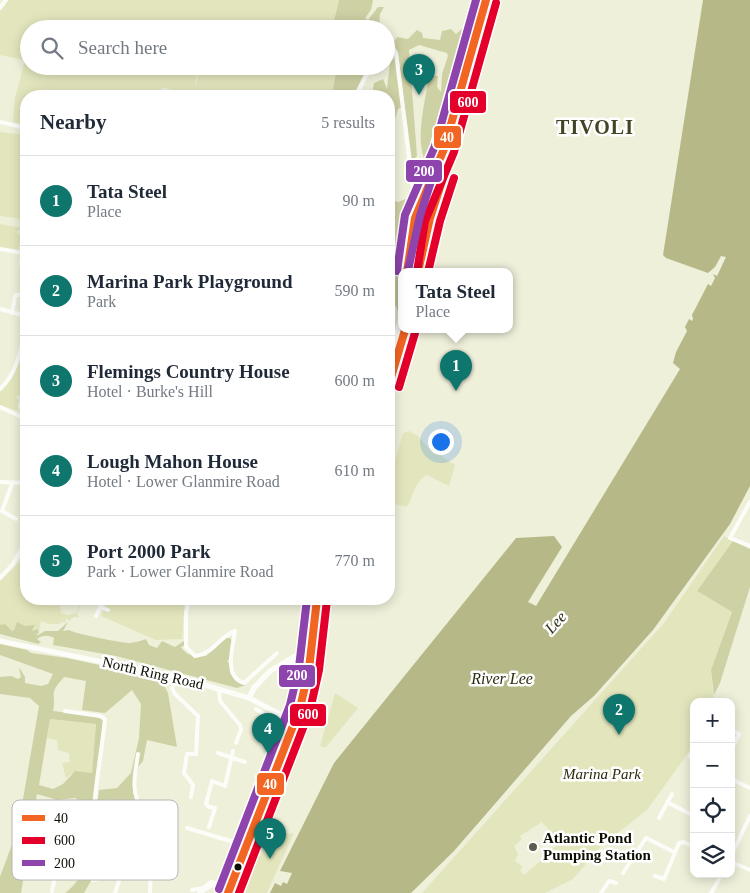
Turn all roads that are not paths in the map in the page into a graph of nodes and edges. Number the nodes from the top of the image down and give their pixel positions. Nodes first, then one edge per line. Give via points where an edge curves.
1 (6, 0) edge
2 (486, 0) edge
3 (492, 0) edge
4 (0, 8) edge
5 (395, 51) edge
6 (366, 75) edge
7 (359, 90) edge
8 (0, 122) edge
9 (20, 127) edge
10 (420, 206) junction
11 (0, 249) edge
12 (20, 252) edge
13 (407, 268) edge
14 (419, 268) edge
15 (20, 295) dead end
16 (0, 309) edge
17 (12, 313) junction
18 (20, 315) edge
19 (404, 333) edge
20 (20, 357) edge
21 (395, 364) edge
22 (0, 389) edge
23 (17, 396) dead end
24 (20, 397) edge
25 (0, 407) edge
26 (20, 416) edge
27 (0, 482) edge
28 (20, 483) edge
29 (12, 484) junction
30 (750, 502) edge
31 (16, 519) dead end
32 (750, 546) edge
33 (20, 552) edge
34 (18, 556) joint
35 (0, 578) edge
36 (188, 605) edge
37 (315, 605) edge
38 (316, 605) edge
39 (100, 607) joint
40 (311, 607) joint
41 (108, 610) dead end
42 (96, 616) dead end
43 (0, 641) edge
44 (277, 653) dead end
45 (290, 661) junction
46 (177, 677) junction
47 (304, 684) junction
48 (219, 689) junction
49 (249, 698) junction
50 (256, 709) dead end
51 (65, 711) dead end
52 (298, 712) junction
53 (300, 724) junction
54 (291, 732) junction
55 (236, 743) dead end
56 (233, 751) dead end
57 (218, 753) dead end
58 (138, 754) dead end
59 (231, 758) junction
60 (244, 762) dead end
61 (735, 781) edge
62 (750, 788) edge
63 (672, 794) dead end
64 (191, 797) dead end
65 (94, 800) edge
66 (136, 800) edge
67 (667, 802) junction
68 (690, 814) edge
69 (750, 816) edge
70 (658, 818) dead end
71 (209, 827) dead end
72 (745, 827) junction
73 (187, 828) dead end
74 (254, 828) junction
75 (750, 829) edge
76 (690, 845) edge
77 (247, 846) junction
78 (735, 848) edge
79 (674, 852) junction
80 (735, 864) edge
81 (750, 870) edge
82 (623, 874) dead end
83 (655, 876) dead end
84 (720, 878) edge
85 (55, 880) edge
86 (119, 880) edge
87 (151, 880) edge
88 (616, 882) dead end
89 (192, 890) dead end
90 (52, 891) dead end
91 (225, 892) edge
92 (115, 893) edge
93 (150, 893) edge
94 (200, 893) edge
95 (601, 893) edge
96 (711, 893) edge

1 - 4 street
2 - 10 highway via 444,149
3 - 14 highway
5 - 10 street via 414,197
6 - 7 street
8 - 9 street
10 - 13 highway
11 - 12 street
15 - 17 street via 15,297
16 - 17 street
17 - 18 street
19 - 21 highway
20 - 22 street via 10,378
23 - 24 street
25 - 26 street
27 - 29 street
28 - 29 street
29 - 31 street via 2,511
30 - 32 street via 730,538
33 - 34 street
34 - 35 street
36 - 44 street via 186,647 195,656 205,655 234,631 231,671 237,680 244,682
37 - 52 highway via 309,669
38 - 53 highway via 319,635 316,665
39 - 41 street
39 - 42 street
40 - 45 highway via 305,645 299,656
40 - 47 highway
43 - 46 main road, North Ring Road
45 - 47 highway via 302,668
45 - 49 highway via 270,671
46 - 48 main road, North Ring Road
46 - 64 street via 172,688 175,694 198,716 196,754 187,754 184,774 194,786
47 - 52 highway
48 - 49 main road, North Ring Road
48 - 55 street via 220,701 240,725
49 - 53 main road, North Ring Road
50 - 54 street
51 - 65 street via 105,719
52 - 54 highway
53 - 74 highway via 267,813
54 - 74 highway
56 - 59 street
57 - 59 street
58 - 66 street via 134,795
59 - 60 street
59 - 71 street via 225,786 213,779 206,804 215,808
61 - 62 street
63 - 67 street
67 - 68 street
67 - 70 street
69 - 72 street
72 - 75 street
72 - 78 street
73 - 77 street
74 - 77 highway
76 - 79 street via 681,842
77 - 91 highway
79 - 82 street via 646,838
79 - 83 street via 664,878
80 - 81 street
84 - 96 street
85 - 90 street
86 - 92 street
87 - 93 street
88 - 95 street via 610,881
89 - 91 street via 211,882 221,884
91 - 94 street via 213,885

